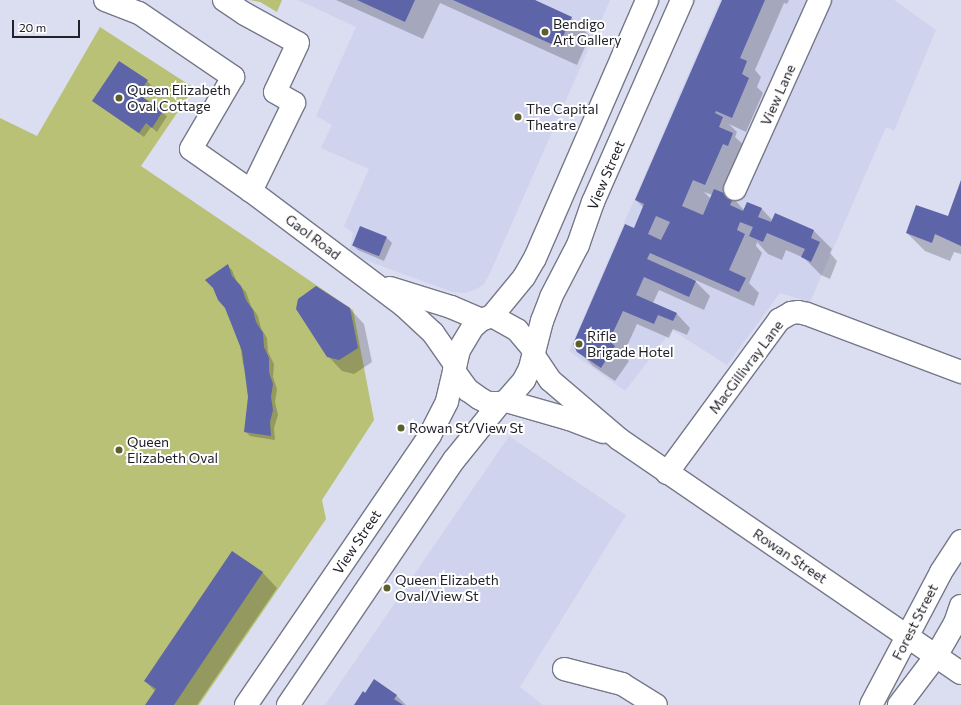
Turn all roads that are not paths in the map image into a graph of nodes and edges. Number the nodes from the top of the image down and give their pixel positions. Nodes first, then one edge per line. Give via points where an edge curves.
1 (105, 0) edge
2 (224, 0) edge
3 (647, 0) edge
4 (682, 0) edge
5 (820, 0) edge
6 (735, 190) dead end
7 (252, 191) junction
8 (374, 283) junction
9 (487, 318) junction
10 (534, 353) junction
11 (454, 368) junction
12 (961, 372) edge
13 (503, 402) junction
14 (619, 438) junction
15 (667, 473) junction
16 (961, 541) edge
17 (961, 606) edge
18 (908, 636) junction
19 (936, 656) junction
20 (564, 668) dead end
21 (961, 673) edge
22 (246, 705) edge
23 (288, 705) edge
24 (656, 705) edge
25 (871, 705) edge
26 (899, 705) edge

1 - 7 street, Gaol Road via 139,13 233,77 191,149
2 - 7 street via 298,43 275,92 294,103
3 - 9 street via 535,258 524,277
4 - 10 street, View Street via 593,202 578,245 551,297
5 - 6 street, View Lane
7 - 8 street, Gaol Road
8 - 9 street, Gaol Road
8 - 11 street, Gaol Road via 425,324 438,338
9 - 10 street via 517,330
9 - 11 street via 466,336
10 - 13 street via 524,380
10 - 14 street, Rowan Street via 550,380
11 - 13 street via 468,390 479,398 488,402
11 - 22 street, View Street via 447,401 430,435
12 - 15 street, MacGillivray Lane via 807,314 791,313 779,320
13 - 14 street, Rowan Street via 569,419
13 - 23 street via 454,460
14 - 15 street, Rowan Street
15 - 18 street, Rowan Street
16 - 18 street, Forest Street via 941,572
17 - 19 street via 955,623
18 - 19 street, Rowan Street
18 - 25 street, Forest Street
19 - 21 street, Rowan Street
19 - 26 street
20 - 24 street via 622,684

